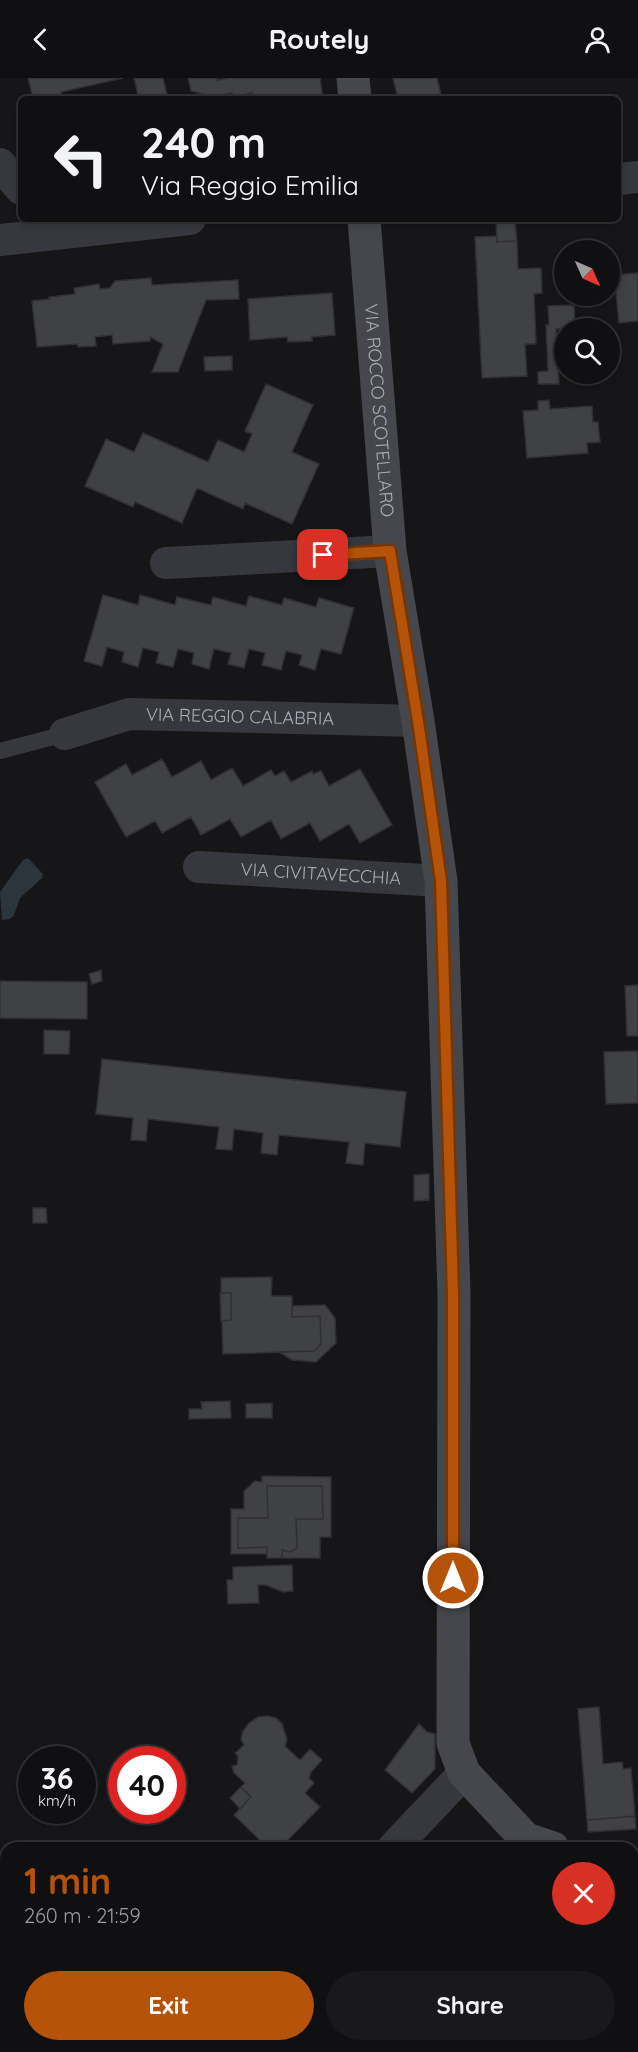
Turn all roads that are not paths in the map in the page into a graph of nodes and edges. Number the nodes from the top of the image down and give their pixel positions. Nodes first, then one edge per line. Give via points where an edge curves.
1 (353, 78) edge
2 (354, 96) edge
3 (0, 165) edge
4 (638, 177) edge
5 (621, 179) edge
6 (18, 186) edge
7 (131, 222) edge
8 (364, 222) edge
9 (53, 226) edge
10 (0, 240) edge
11 (390, 551) junction
12 (166, 563) dead end
13 (418, 721) junction
14 (65, 734) joint
15 (0, 751) edge
16 (199, 867) dead end
17 (441, 881) junction
18 (464, 1773) junction
19 (399, 1842) edge
20 (535, 1842) edge

1 - 2 street
3 - 6 street
4 - 5 street
7 - 9 street
8 - 11 street, VIA ROCCO SCOTELLARO
9 - 10 street
11 - 12 street
11 - 13 street, VIA ROCCO SCOTELLARO
13 - 14 street, VIA REGGIO CALABRIA via 129,714
13 - 17 street, VIA ROCCO SCOTELLARO
14 - 15 lane
16 - 17 street, VIA CIVITAVECCHIA
17 - 18 street, VIA ROCCO SCOTELLARO via 453,1294 453,1743
18 - 19 street
18 - 20 street, VIA ROCCO SCOTELLARO via 526,1839

